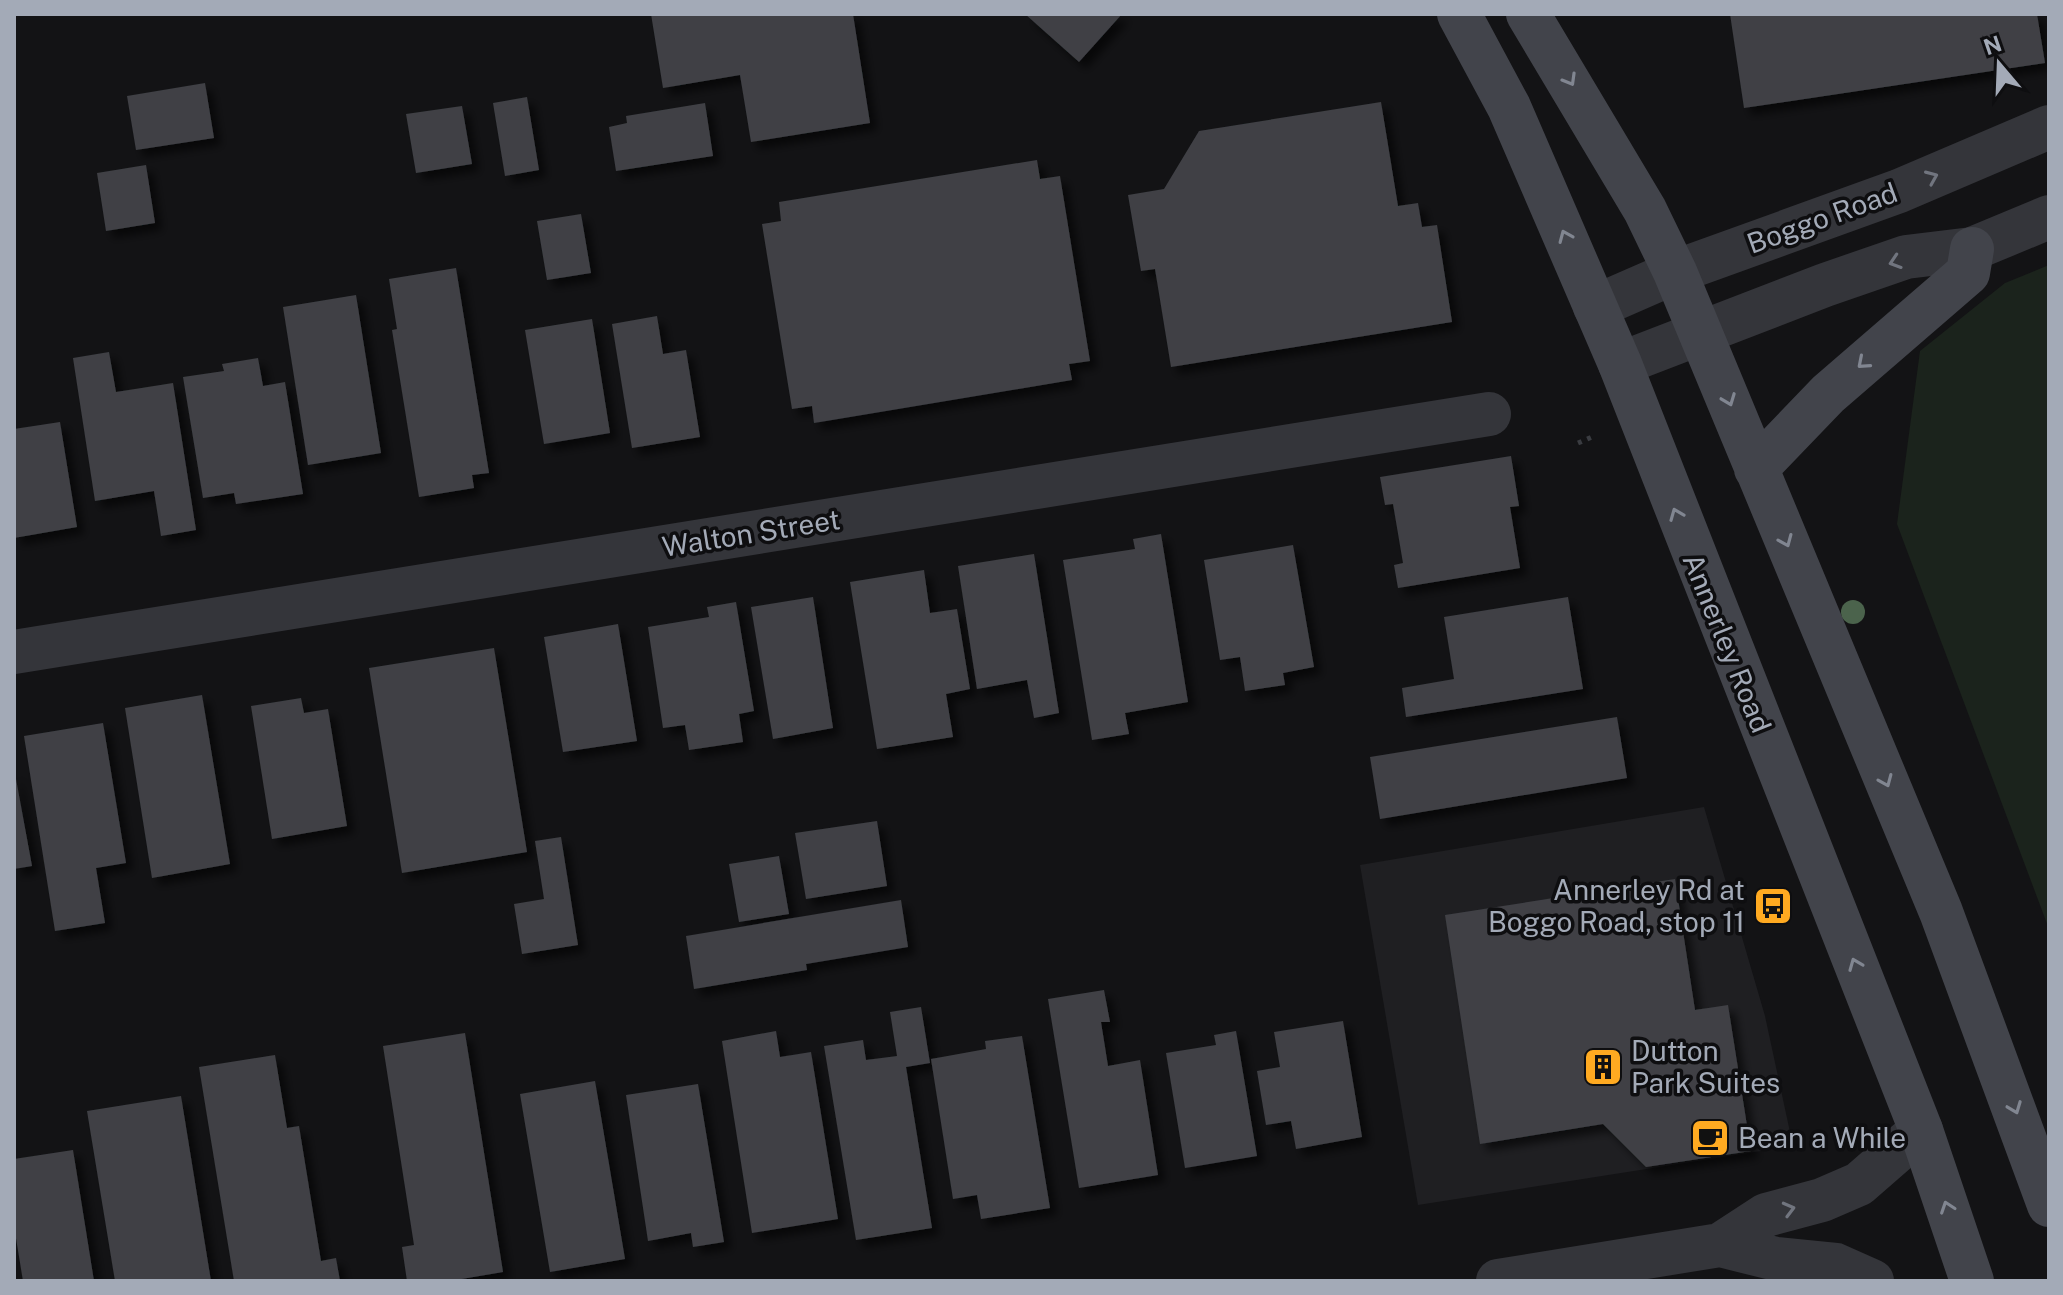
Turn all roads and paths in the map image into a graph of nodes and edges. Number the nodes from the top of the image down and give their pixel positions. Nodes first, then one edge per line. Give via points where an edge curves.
1 (1459, 14) edge
2 (1528, 14) edge
3 (2049, 127) edge
4 (2049, 217) edge
5 (1972, 249) junction
6 (1675, 272) junction
7 (1595, 307) junction
8 (1700, 331) junction
9 (1620, 364) junction
10 (1489, 414) dead end
11 (1592, 437) dead end
12 (1578, 443) dead end
13 (1756, 469) junction
14 (14, 652) edge
15 (1921, 1130) junction
16 (2049, 1205) edge
17 (1720, 1245) junction
18 (1498, 1281) edge
19 (1872, 1281) edge
20 (1972, 1281) edge

7 -> 1 main road, Annerley Road via 1509,107
2 -> 6 main road via 1638,198
6 -> 3 street, Boggo Road via 1899,191
4 - 5 street
5 -> 8 street via 1906,257
5 -> 13 main road via 1968,273 1828,394
6 - 7 street, Boggo Road
6 - 8 main road
7 - 9 main road, Annerley Road
8 - 9 street
8 -> 13 main road
15 -> 9 main road, Annerley Road
10 - 14 street, Walton Street
11 - 12 path
13 -> 16 main road via 1941,912
17 -> 15 street via 1766,1215 1859,1184
20 -> 15 main road, Annerley Road
17 - 18 street
17 - 19 street via 1776,1259 1836,1265

